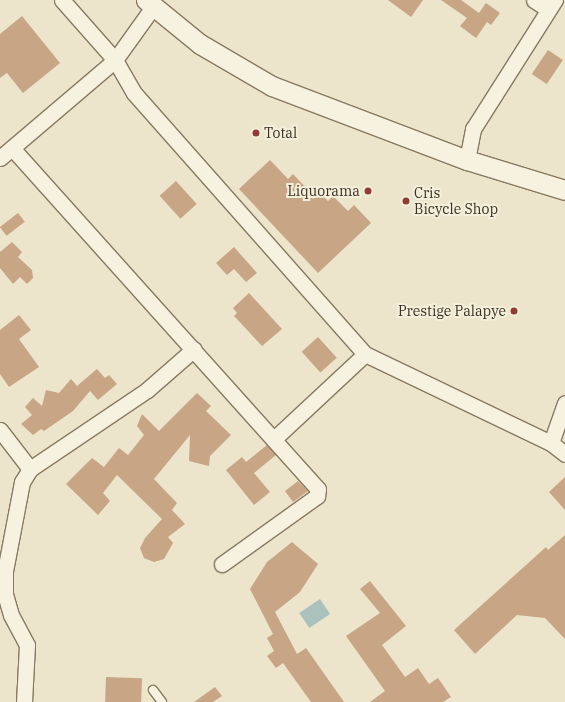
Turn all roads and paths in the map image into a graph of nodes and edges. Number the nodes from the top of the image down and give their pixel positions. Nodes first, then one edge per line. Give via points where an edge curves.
1 (62, 0) edge
2 (534, 0) edge
3 (150, 4) edge
4 (552, 5) edge
5 (115, 60) junction
6 (12, 148) junction
7 (0, 158) edge
8 (467, 160) junction
9 (565, 190) edge
10 (194, 349) junction
11 (365, 354) junction
12 (565, 403) edge
13 (0, 430) edge
14 (275, 438) junction
15 (552, 443) junction
16 (565, 454) edge
17 (30, 469) junction
18 (222, 564) dead end
19 (153, 690) dead end
20 (24, 702) edge
21 (162, 702) edge

1 - 5 street
2 - 4 street
3 - 5 street
3 - 8 street via 200,44 272,86
4 - 8 street via 473,129
5 - 6 street
5 - 11 street via 134,93
6 - 7 street
6 - 10 street
8 - 9 street
10 - 14 street
10 - 17 street via 147,390
11 - 14 street
11 - 15 street
12 - 15 street
13 - 17 street
14 - 18 street via 318,489 317,496
15 - 16 street
17 - 20 street via 22,482 16,506 5,571 5,594 11,615 27,645
19 - 21 lane

